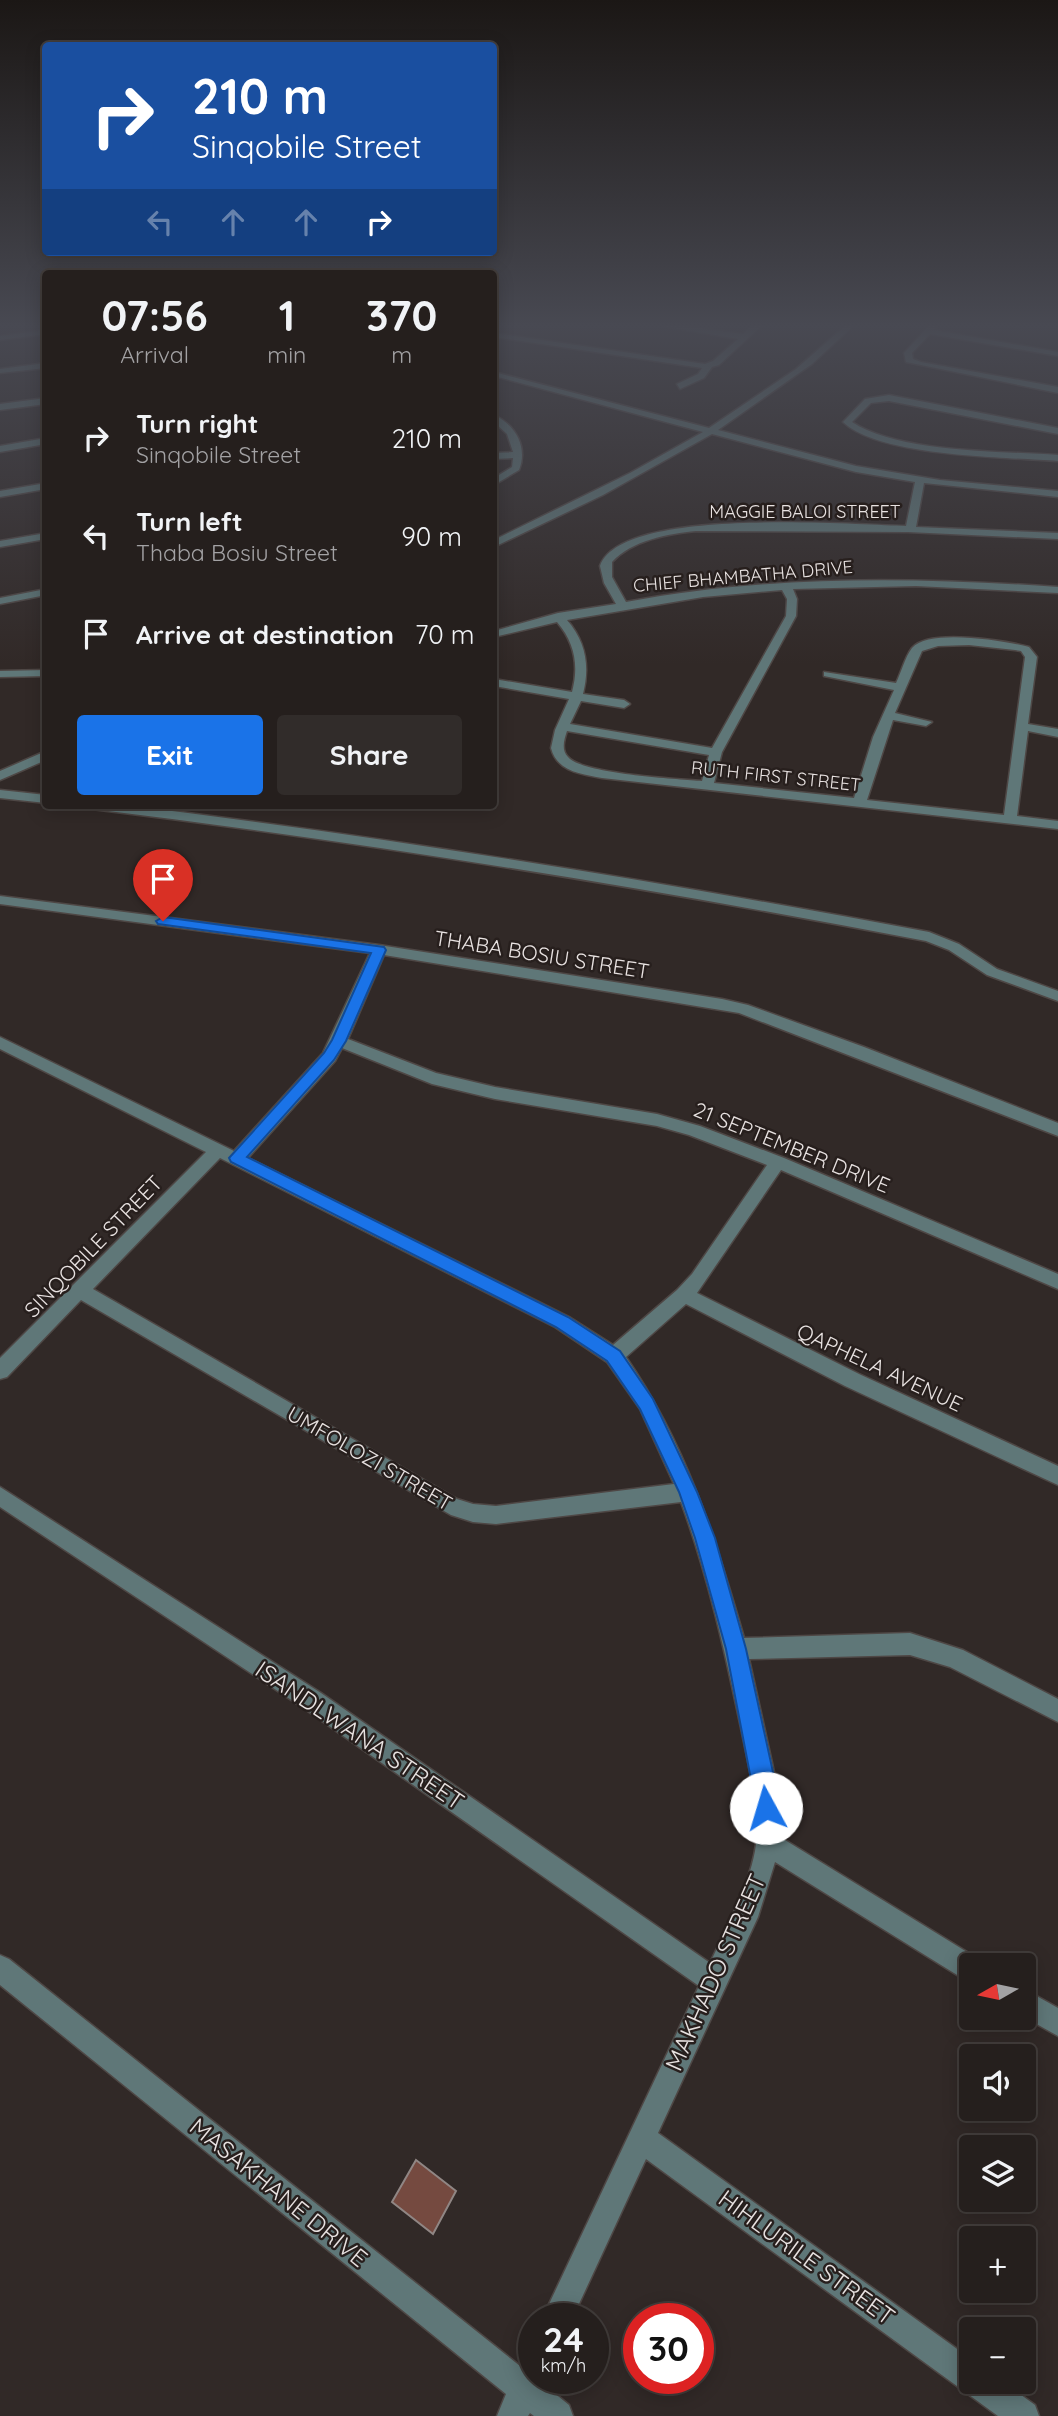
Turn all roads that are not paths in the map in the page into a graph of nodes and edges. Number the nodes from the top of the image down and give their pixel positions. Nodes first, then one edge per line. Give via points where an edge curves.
1 (514, 439) edge
2 (700, 439) edge
3 (737, 439) edge
4 (891, 439) edge
5 (42, 442) edge
6 (0, 449) edge
7 (519, 455) junction
8 (497, 456) edge
9 (1058, 458) edge
10 (497, 480) edge
11 (920, 480) junction
12 (42, 487) edge
13 (0, 494) edge
14 (1058, 494) edge
15 (911, 529) junction
16 (1058, 536) edge
17 (42, 537) edge
18 (497, 543) edge
19 (0, 544) edge
20 (786, 586) junction
21 (1058, 590) edge
22 (42, 593) edge
23 (0, 601) edge
24 (622, 604) junction
25 (558, 616) junction
26 (497, 633) edge
27 (42, 673) edge
28 (0, 674) edge
29 (828, 674) dead end
30 (497, 683) edge
31 (899, 687) junction
32 (576, 694) junction
33 (624, 704) dead end
34 (887, 715) junction
35 (926, 722) dead end
36 (1021, 726) junction
37 (563, 727) junction
38 (1058, 733) edge
39 (716, 752) junction
40 (42, 757) edge
41 (0, 776) edge
42 (708, 785) junction
43 (0, 794) edge
44 (42, 799) edge
45 (859, 803) junction
46 (126, 809) edge
47 (1010, 820) junction
48 (1058, 825) edge
49 (0, 900) edge
50 (379, 950) junction
51 (1058, 996) edge
52 (339, 1041) junction
53 (0, 1042) edge
54 (1058, 1130) edge
55 (227, 1155) junction
56 (778, 1162) junction
57 (1058, 1282) edge
58 (81, 1291) junction
59 (684, 1295) junction
60 (614, 1356) junction
61 (0, 1371) edge
62 (1058, 1476) edge
63 (688, 1492) junction
64 (0, 1496) edge
65 (736, 1649) junction
66 (1058, 1711) edge
67 (768, 1844) junction
68 (959, 1962) edge
69 (0, 1968) edge
70 (714, 1981) junction
71 (1036, 2009) edge
72 (1058, 2023) edge
73 (641, 2138) junction
74 (564, 2303) edge
75 (959, 2368) edge
76 (518, 2370) edge
77 (522, 2394) edge
78 (541, 2394) edge
79 (994, 2394) edge
80 (512, 2416) edge
81 (558, 2416) edge
82 (1024, 2416) edge

1 - 7 street
2 - 18 street via 636,476
3 - 11 street
4 - 9 street
5 - 6 street
7 - 8 street
7 - 10 street via 516,468
11 - 14 street
11 - 15 street
12 - 13 street
15 - 16 street, MAGGIE BALOI STREET
15 - 24 street, MAGGIE BALOI STREET via 711,527 658,535 607,561 606,573
17 - 19 street
20 - 21 street, CHIEF BHAMBATHA DRIVE via 875,583
20 - 24 street, CHIEF BHAMBATHA DRIVE
20 - 39 street via 792,599 791,616
22 - 23 street
24 - 25 street, CHIEF BHAMBATHA DRIVE
25 - 26 street, CHIEF BHAMBATHA DRIVE
25 - 32 street via 574,634 581,653
27 - 28 street
29 - 31 street
30 - 32 street
31 - 34 street
31 - 36 street via 915,653 926,644 1025,649 1031,657
32 - 33 street
32 - 37 street, RUTH FIRST STREET
34 - 35 street
34 - 45 street
36 - 38 street
36 - 47 street
37 - 39 street
37 - 42 street, RUTH FIRST STREET via 559,754 573,766 603,774
39 - 42 street
40 - 41 street
42 - 45 street, RUTH FIRST STREET
43 - 44 street
45 - 47 street, RUTH FIRST STREET
46 - 51 street via 704,894 929,937 992,972
47 - 48 street, RUTH FIRST STREET
49 - 50 street, THABA BOSIU STREET
50 - 52 street, SINQOBILE STREET
50 - 54 street, THABA BOSIU STREET via 743,1009
52 - 55 street, SINQOBILE STREET
52 - 56 street, 21 SEPTEMBER DRIVE via 432,1078 657,1120
53 - 55 street, MAKHADO STREET
55 - 58 street, SINQOBILE STREET
55 - 60 street, MAKHADO STREET via 562,1322
56 - 57 street, 21 SEPTEMBER DRIVE
56 - 59 street
58 - 61 street, SINQOBILE STREET
58 - 63 street, UMFOLOZI STREET via 451,1506 496,1515
59 - 60 street
59 - 62 street, QAPHELA AVENUE
60 - 63 street, MAKHADO STREET via 647,1404
63 - 65 street, MAKHADO STREET
64 - 70 street, ISANDLWANA STREET via 313,1701
65 - 66 street via 910,1644 955,1658
65 - 67 street, MAKHADO STREET via 762,1772
67 - 68 street
67 - 70 street, MAKHADO STREET via 749,1908
69 - 76 street, MASAKHANE DRIVE
70 - 73 street, MAKHADO STREET
71 - 72 street
73 - 74 street, MAKHADO STREET
73 - 75 street, HIHLURILE STREET
77 - 80 street
78 - 81 street, MASAKHANE DRIVE
79 - 82 street

